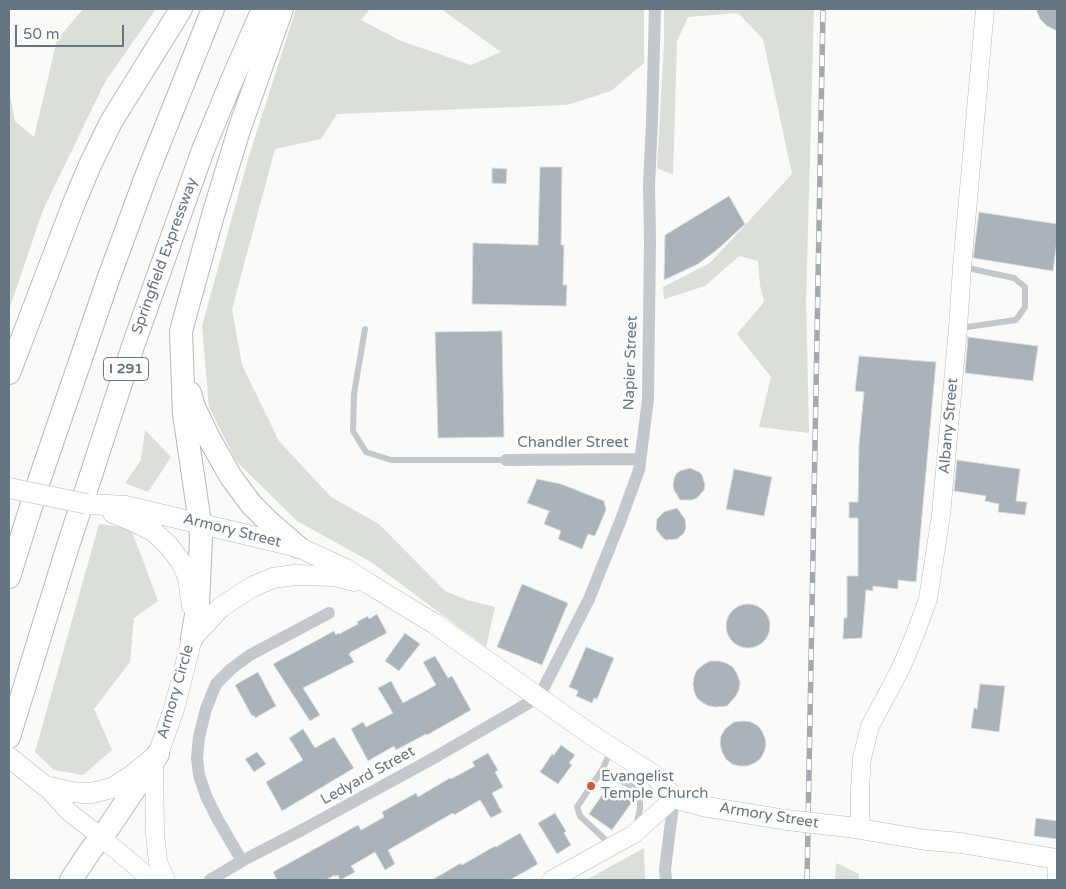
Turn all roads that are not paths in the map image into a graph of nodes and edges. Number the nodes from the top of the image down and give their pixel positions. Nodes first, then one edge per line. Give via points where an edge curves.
1 (180, 9) edge
2 (213, 9) edge
3 (263, 9) edge
4 (282, 9) edge
5 (655, 9) edge
6 (985, 9) edge
7 (962, 267) junction
8 (958, 328) junction
9 (365, 329) dead end
10 (182, 367) junction
11 (9, 373) edge
12 (640, 459) junction
13 (506, 460) joint
14 (9, 488) edge
15 (118, 510) junction
16 (200, 523) junction
17 (298, 547) junction
18 (9, 577) edge
19 (368, 584) junction
20 (328, 613) dead end
21 (192, 633) junction
22 (539, 697) junction
23 (9, 737) edge
24 (612, 749) junction
25 (156, 757) junction
26 (9, 758) edge
27 (602, 770) junction
28 (40, 782) junction
29 (674, 798) junction
30 (854, 828) junction
31 (634, 834) junction
32 (101, 837) junction
33 (612, 846) junction
34 (1057, 859) edge
35 (242, 861) junction
36 (70, 880) edge
37 (152, 880) edge
38 (166, 880) edge
39 (210, 880) edge
40 (551, 880) edge
41 (666, 880) edge
42 (1057, 880) edge

1 - 11 highway via 98,148
2 - 18 highway, I 291 via 109,276
3 - 23 highway, Springfield Expressway / I 291 via 203,150 140,327
4 - 10 highway via 240,127 195,280 181,331
5 - 12 street, Napier Street via 649,185 648,399
6 - 7 main road, Albany Street
7 - 8 main road, Albany Street
7 - 8 lane via 1014,278 1025,287 1026,307 1016,320
8 - 30 main road, Albany Street via 941,515 928,598 905,659 870,726 862,758
9 - 13 lane via 354,394 353,431 366,452 390,460
10 - 16 highway via 184,414
10 - 17 highway via 194,407 231,477 251,504
12 - 13 street, Chandler Street
12 - 22 street, Napier Street via 636,479 589,599
14 - 15 main road, Armory Street, bridge
15 - 16 main road, Armory Street via 126,506
15 - 21 main road, Armory Circle via 153,531 181,562 191,594
16 - 17 main road, Armory Street
16 - 21 highway via 198,604
17 - 19 main road, Armory Street via 346,569
19 - 21 main road, Armory Street via 334,576 273,578 234,598
19 - 22 main road, Armory Street via 435,624
20 - 35 street via 250,655 231,669 216,684 206,709 199,737 199,776 214,812
21 - 25 main road, Armory Circle via 174,709
22 - 24 main road, Armory Street
22 - 35 street, Ledyard Street via 432,759
24 - 27 lane
24 - 29 main road, Armory Street via 655,776
25 - 28 main road, Armory Circle via 102,792 71,792
25 - 32 highway
25 - 38 main road via 155,834 158,862
26 - 28 main road, Armory Circle
27 - 31 lane via 640,791
27 - 33 lane via 577,807 580,816
28 - 32 main road via 69,812
29 - 30 main road, Armory Street, bridge via 707,807
29 - 31 main road
29 - 41 street
30 - 34 main road, Armory Street
31 - 33 main road
32 - 36 highway
32 - 37 main road
33 - 40 main road
34 - 42 main road
35 - 39 street, Ledyard Street

